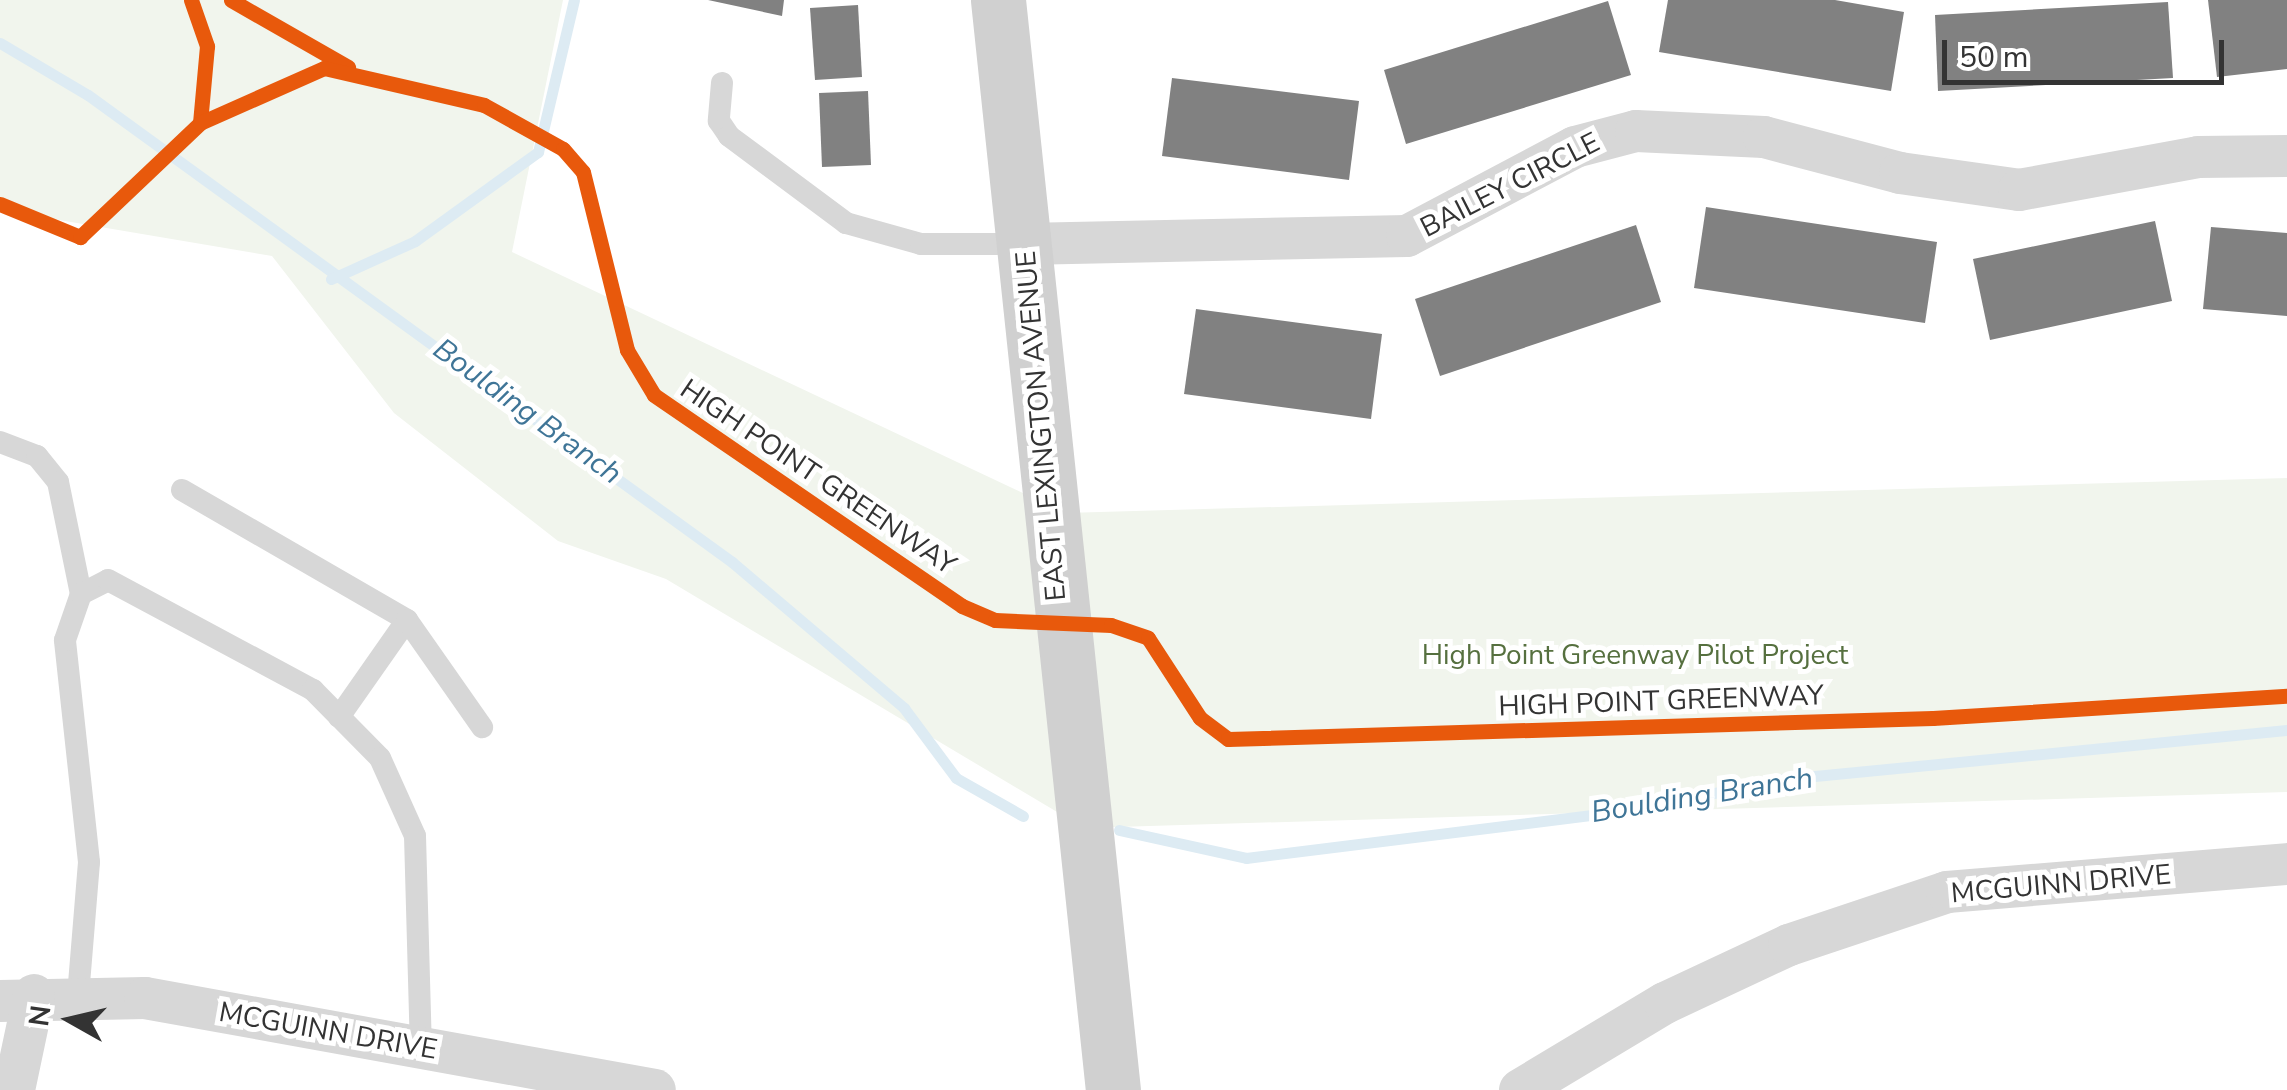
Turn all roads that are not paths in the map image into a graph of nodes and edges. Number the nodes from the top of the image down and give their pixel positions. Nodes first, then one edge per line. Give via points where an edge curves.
1 (998, 0) edge
2 (722, 83) dead end
3 (2287, 156) edge
4 (1024, 244) junction
5 (0, 442) edge
6 (182, 490) dead end
7 (82, 594) junction
8 (407, 620) junction
9 (339, 717) junction
10 (482, 727) dead end
11 (2287, 864) edge
12 (78, 996) junction
13 (17, 998) edge
14 (421, 1048) junction
15 (14, 1090) edge
16 (655, 1090) edge
17 (1113, 1090) edge
18 (1520, 1090) edge

1 - 4 main road, EAST LEXINGTON AVENUE
2 - 4 lane via 719,120 729,136 846,223 922,244
3 - 4 street, BAILEY CIRCLE via 2198,157 2019,190 1900,173 1764,137 1636,131 1574,147 1407,236
4 - 17 main road, EAST LEXINGTON AVENUE
5 - 7 lane via 36,456 58,482
6 - 8 lane
7 - 9 lane via 108,580 313,690
7 - 12 lane via 65,640 90,862
8 - 9 lane
8 - 10 lane
9 - 14 lane via 380,758 415,836
11 - 18 street, MCGUINN DRIVE via 1948,892 1771,954 1665,1003
12 - 13 street, MCGUINN DRIVE
12 - 14 street, MCGUINN DRIVE via 146,998
13 - 15 street
14 - 16 street, MCGUINN DRIVE

